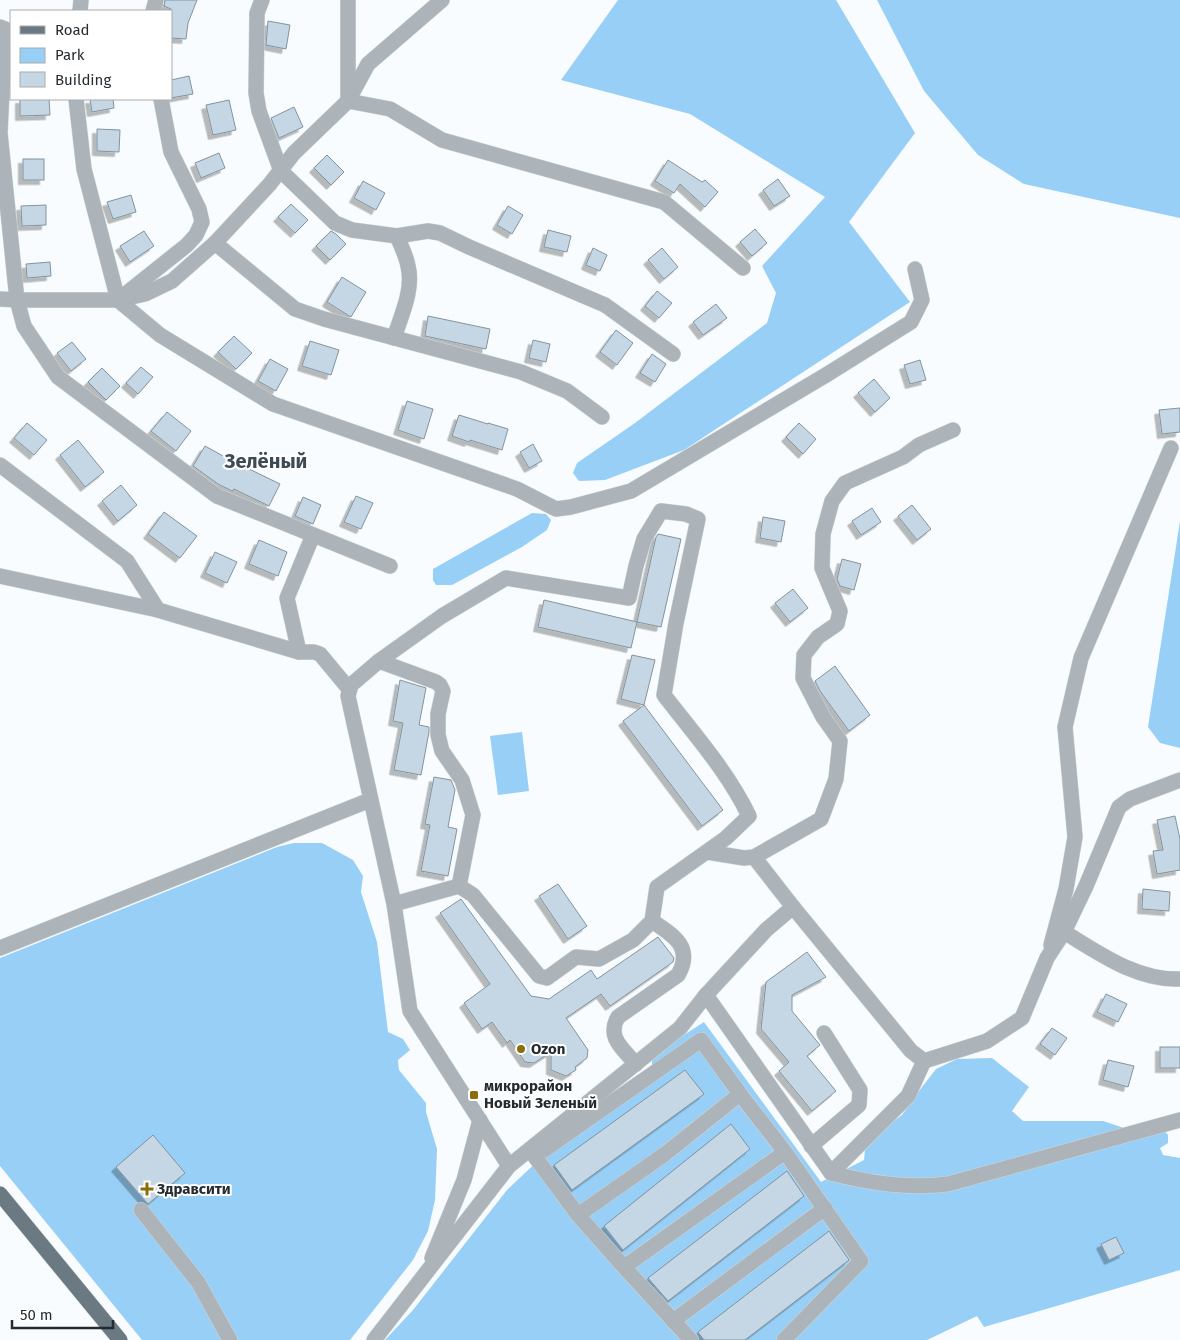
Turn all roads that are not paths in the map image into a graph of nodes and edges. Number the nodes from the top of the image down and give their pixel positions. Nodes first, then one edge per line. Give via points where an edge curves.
1 (262, 0) edge
2 (348, 0) edge
3 (442, 0) edge
4 (0, 27) edge
5 (76, 100) edge
6 (161, 100) edge
7 (348, 101) junction
8 (281, 171) junction
9 (202, 222) junction
10 (226, 230) junction
11 (397, 236) junction
12 (214, 243) junction
13 (743, 268) dead end
14 (915, 269) dead end
15 (0, 299) edge
16 (17, 300) junction
17 (118, 300) junction
18 (394, 338) junction
19 (673, 354) dead end
20 (602, 417) dead end
21 (953, 430) dead end
22 (1171, 448) dead end
23 (1, 465) edge
24 (313, 535) junction
25 (390, 566) dead end
26 (0, 576) edge
27 (158, 610) junction
28 (299, 652) junction
29 (379, 661) junction
30 (349, 689) junction
31 (1180, 780) edge
32 (370, 800) junction
33 (707, 852) junction
34 (754, 856) junction
35 (460, 886) junction
36 (394, 904) junction
37 (793, 907) junction
38 (652, 921) junction
39 (1064, 932) junction
40 (0, 948) edge
41 (1047, 958) junction
42 (1180, 979) edge
43 (706, 995) junction
44 (824, 1032) dead end
45 (924, 1062) junction
46 (636, 1064) junction
47 (740, 1094) junction
48 (480, 1120) junction
49 (1180, 1120) edge
50 (812, 1146) junction
51 (786, 1152) junction
52 (532, 1153) junction
53 (509, 1166) junction
54 (831, 1173) junction
55 (0, 1194) edge
56 (825, 1208) junction
57 (140, 1210) dead end
58 (578, 1215) junction
59 (624, 1267) junction
60 (425, 1276) junction
61 (673, 1322) junction
62 (120, 1340) edge
63 (230, 1340) edge
64 (374, 1340) edge
65 (691, 1340) edge
66 (784, 1340) edge

1 - 8 street via 257,13 256,100
2 - 7 street
3 - 7 street via 368,64
4 - 16 street via 5,29 0,133
5 - 17 street via 84,169
6 - 9 street via 171,152 199,209
7 - 8 street via 294,153
7 - 13 street via 390,109 442,140 664,202
8 - 10 street
8 - 11 street via 335,223 352,230
9 - 10 street
9 - 17 street via 187,245
10 - 12 street
11 - 18 street via 409,268 410,281
11 - 19 street via 428,231 440,233 605,305
12 - 17 street via 172,281 145,294
12 - 18 street via 295,309
14 - 17 street via 922,300 911,322 631,490 563,509 556,509 517,489 273,404 160,335
15 - 16 street
16 - 17 street
16 - 24 street via 24,326 58,377 217,496
18 - 20 street via 521,372 566,391
21 - 34 street via 919,445 903,458 846,483 832,501 823,534 822,568 840,612 837,624 818,636 804,655 803,678 823,717 840,741 836,779 822,818
22 - 41 street via 1081,658 1064,727 1075,837 1066,889
23 - 27 street via 127,561
24 - 25 street
24 - 28 street via 287,598
26 - 27 street
27 - 28 street
28 - 30 street via 320,654
29 - 30 street
29 - 33 street via 442,616 506,578 629,598 644,539 661,511 698,519 664,695 726,776 749,816
29 - 35 street via 436,682 443,691 438,735 442,751 462,780 473,815
30 - 32 street
31 - 39 street via 1130,799 1119,807
32 - 36 street
32 - 40 street
33 - 34 street via 744,858
33 - 38 street via 658,888
34 - 37 street
35 - 36 street
35 - 38 street via 473,895 543,978 576,957 599,959 633,940
36 - 48 street via 410,1011
37 - 43 street via 766,930
37 - 45 street via 912,1052
38 - 46 street via 680,943 683,966 678,975 618,1017 613,1025 614,1037
39 - 41 street
39 - 42 street via 1115,962 1145,974
41 - 45 street via 1022,1018 987,1041
43 - 46 street via 680,1028
43 - 50 street
44 - 50 street via 860,1090 858,1105
45 - 54 street via 908,1096
46 - 52 street
47 - 51 street
47 - 52 street via 701,1040
47 - 58 street via 665,1154
48 - 53 street
48 - 60 street via 464,1180
49 - 54 street via 948,1184 864,1182
50 - 54 street
51 - 56 street
51 - 59 street
52 - 53 street
52 - 58 street
53 - 60 street
55 - 62 main road
56 - 61 street
56 - 66 street via 861,1261
57 - 63 street via 198,1282
58 - 59 street
59 - 61 street
60 - 64 street
61 - 65 street

